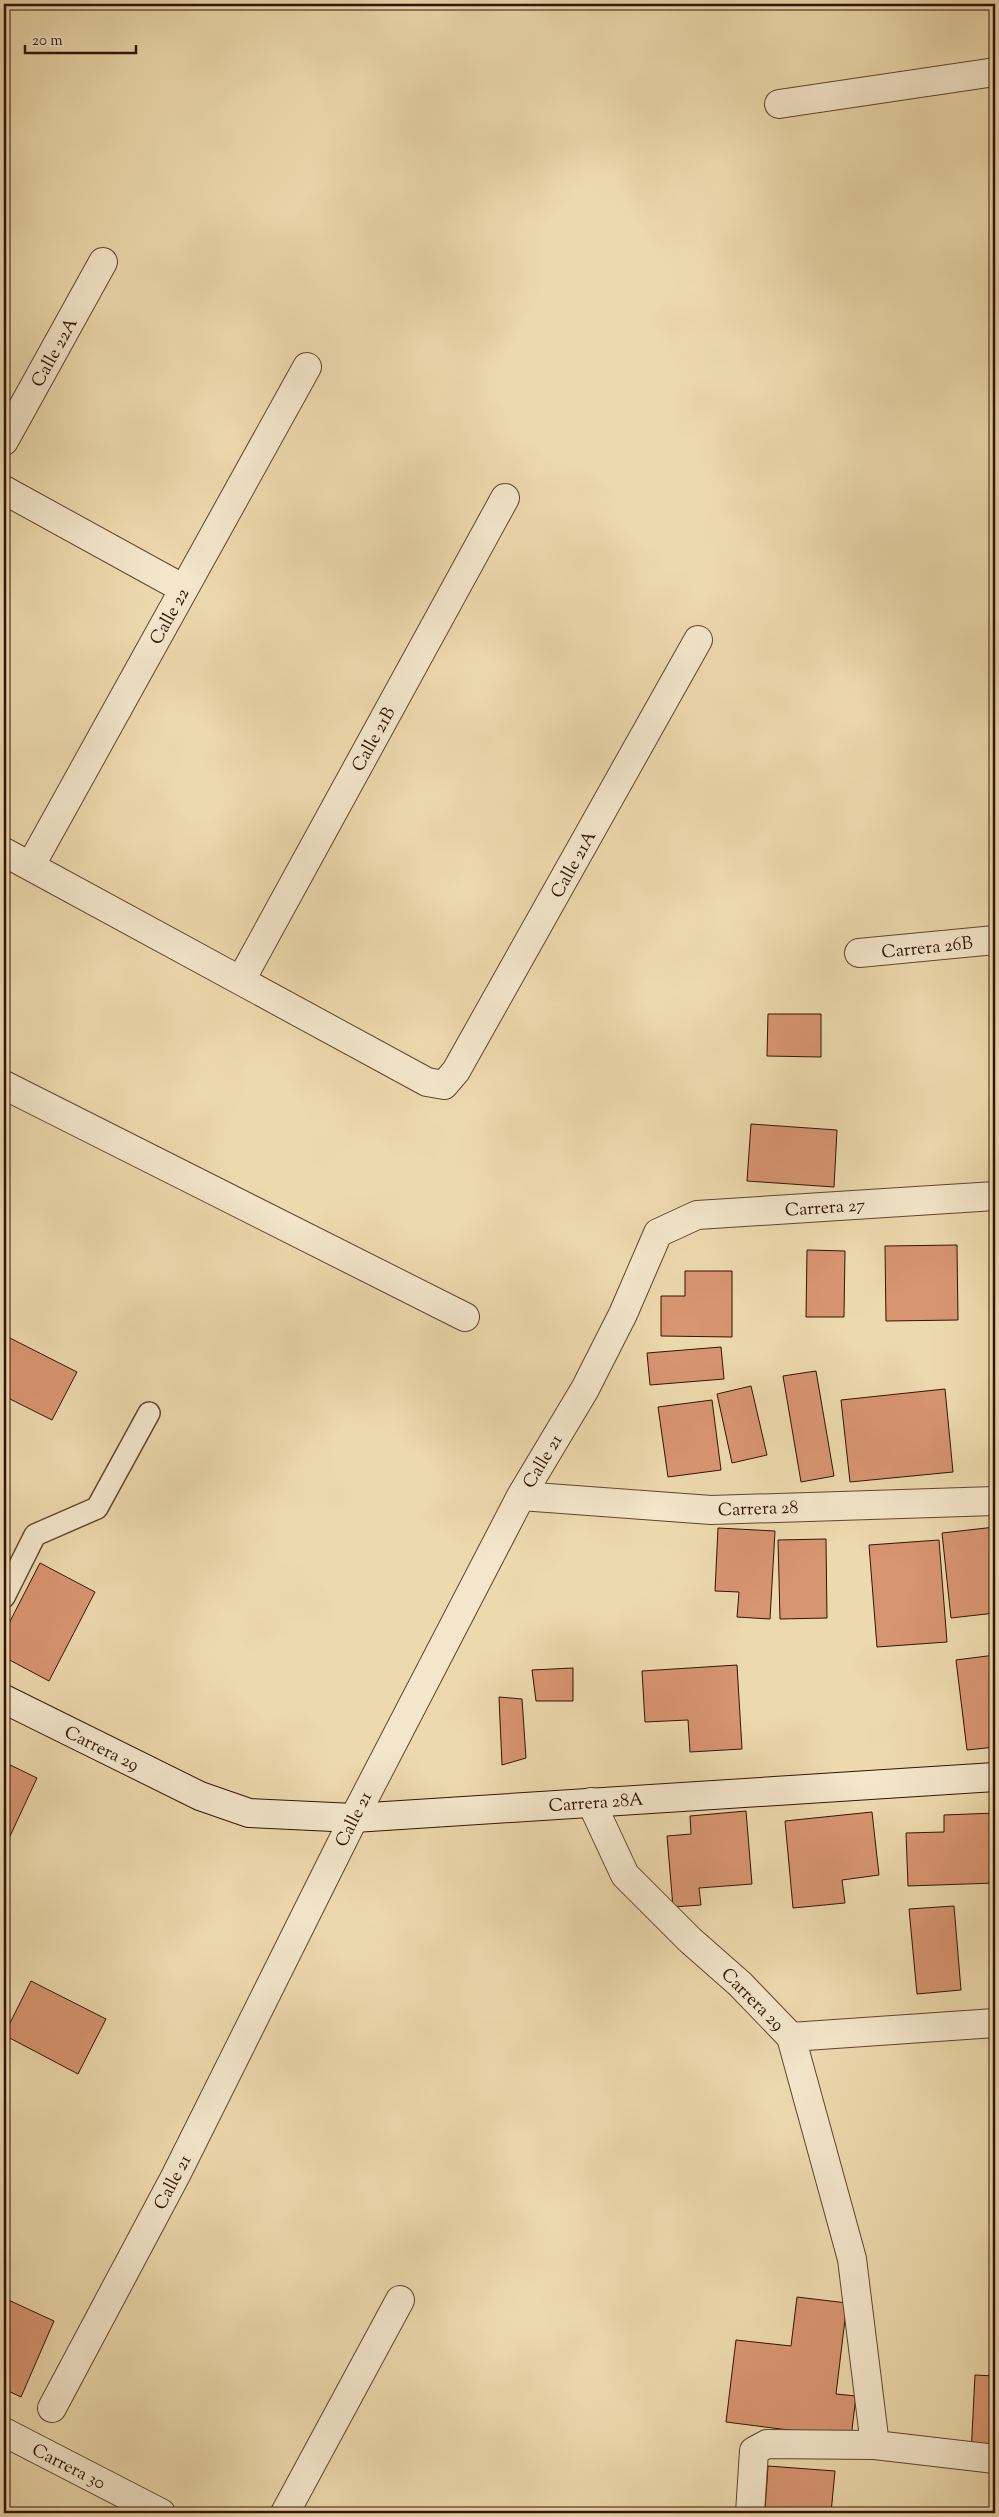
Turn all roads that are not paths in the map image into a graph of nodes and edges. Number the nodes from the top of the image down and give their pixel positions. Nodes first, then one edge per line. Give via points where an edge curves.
1 (995, 72) edge
2 (778, 104) dead end
3 (103, 262) dead end
4 (306, 367) dead end
5 (4, 442) edge
6 (4, 490) edge
7 (505, 498) dead end
8 (184, 589) junction
9 (698, 640) dead end
10 (4, 852) edge
11 (31, 865) junction
12 (995, 940) edge
13 (859, 953) dead end
14 (242, 980) junction
15 (4, 1085) edge
16 (995, 1196) edge
17 (658, 1233) joint
18 (466, 1318) dead end
19 (149, 1413) dead end
20 (521, 1496) junction
21 (995, 1501) edge
22 (4, 1597) edge
23 (4, 1699) edge
24 (995, 1777) edge
25 (200, 1796) joint
26 (591, 1802) junction
27 (354, 1818) junction
28 (995, 2023) edge
29 (791, 2037) junction
30 (400, 2300) dead end
31 (52, 2408) dead end
32 (4, 2432) edge
33 (876, 2446) junction
34 (995, 2459) edge
35 (161, 2513) edge
36 (285, 2513) edge
37 (750, 2513) edge

1 - 2 street
3 - 5 street, Calle 22A
4 - 8 street, Calle 22
6 - 8 street
7 - 14 street, Calle 21B
8 - 11 street, Calle 22
9 - 14 street, Calle 21A via 456,1071 444,1085 428,1082
10 - 11 street
11 - 14 street
12 - 13 street, Carrera 26B
15 - 18 street
16 - 17 street, Carrera 27 via 698,1215
17 - 20 street, Calle 21 via 623,1314 585,1389
19 - 22 lane via 97,1508 35,1535
20 - 21 street, Carrera 28 via 711,1510
20 - 27 street, Calle 21
23 - 25 street, Carrera 29
24 - 26 street, Carrera 28A
25 - 27 street, Carrera 28A via 250,1813
26 - 27 street, Carrera 28A
26 - 29 street, Carrera 29 via 625,1875
27 - 31 street, Calle 21 via 176,2175
28 - 29 street, Carrera 29
29 - 33 street via 852,2260
30 - 36 street
32 - 35 street, Carrera 30
33 - 34 street
33 - 37 street via 767,2444 754,2451

